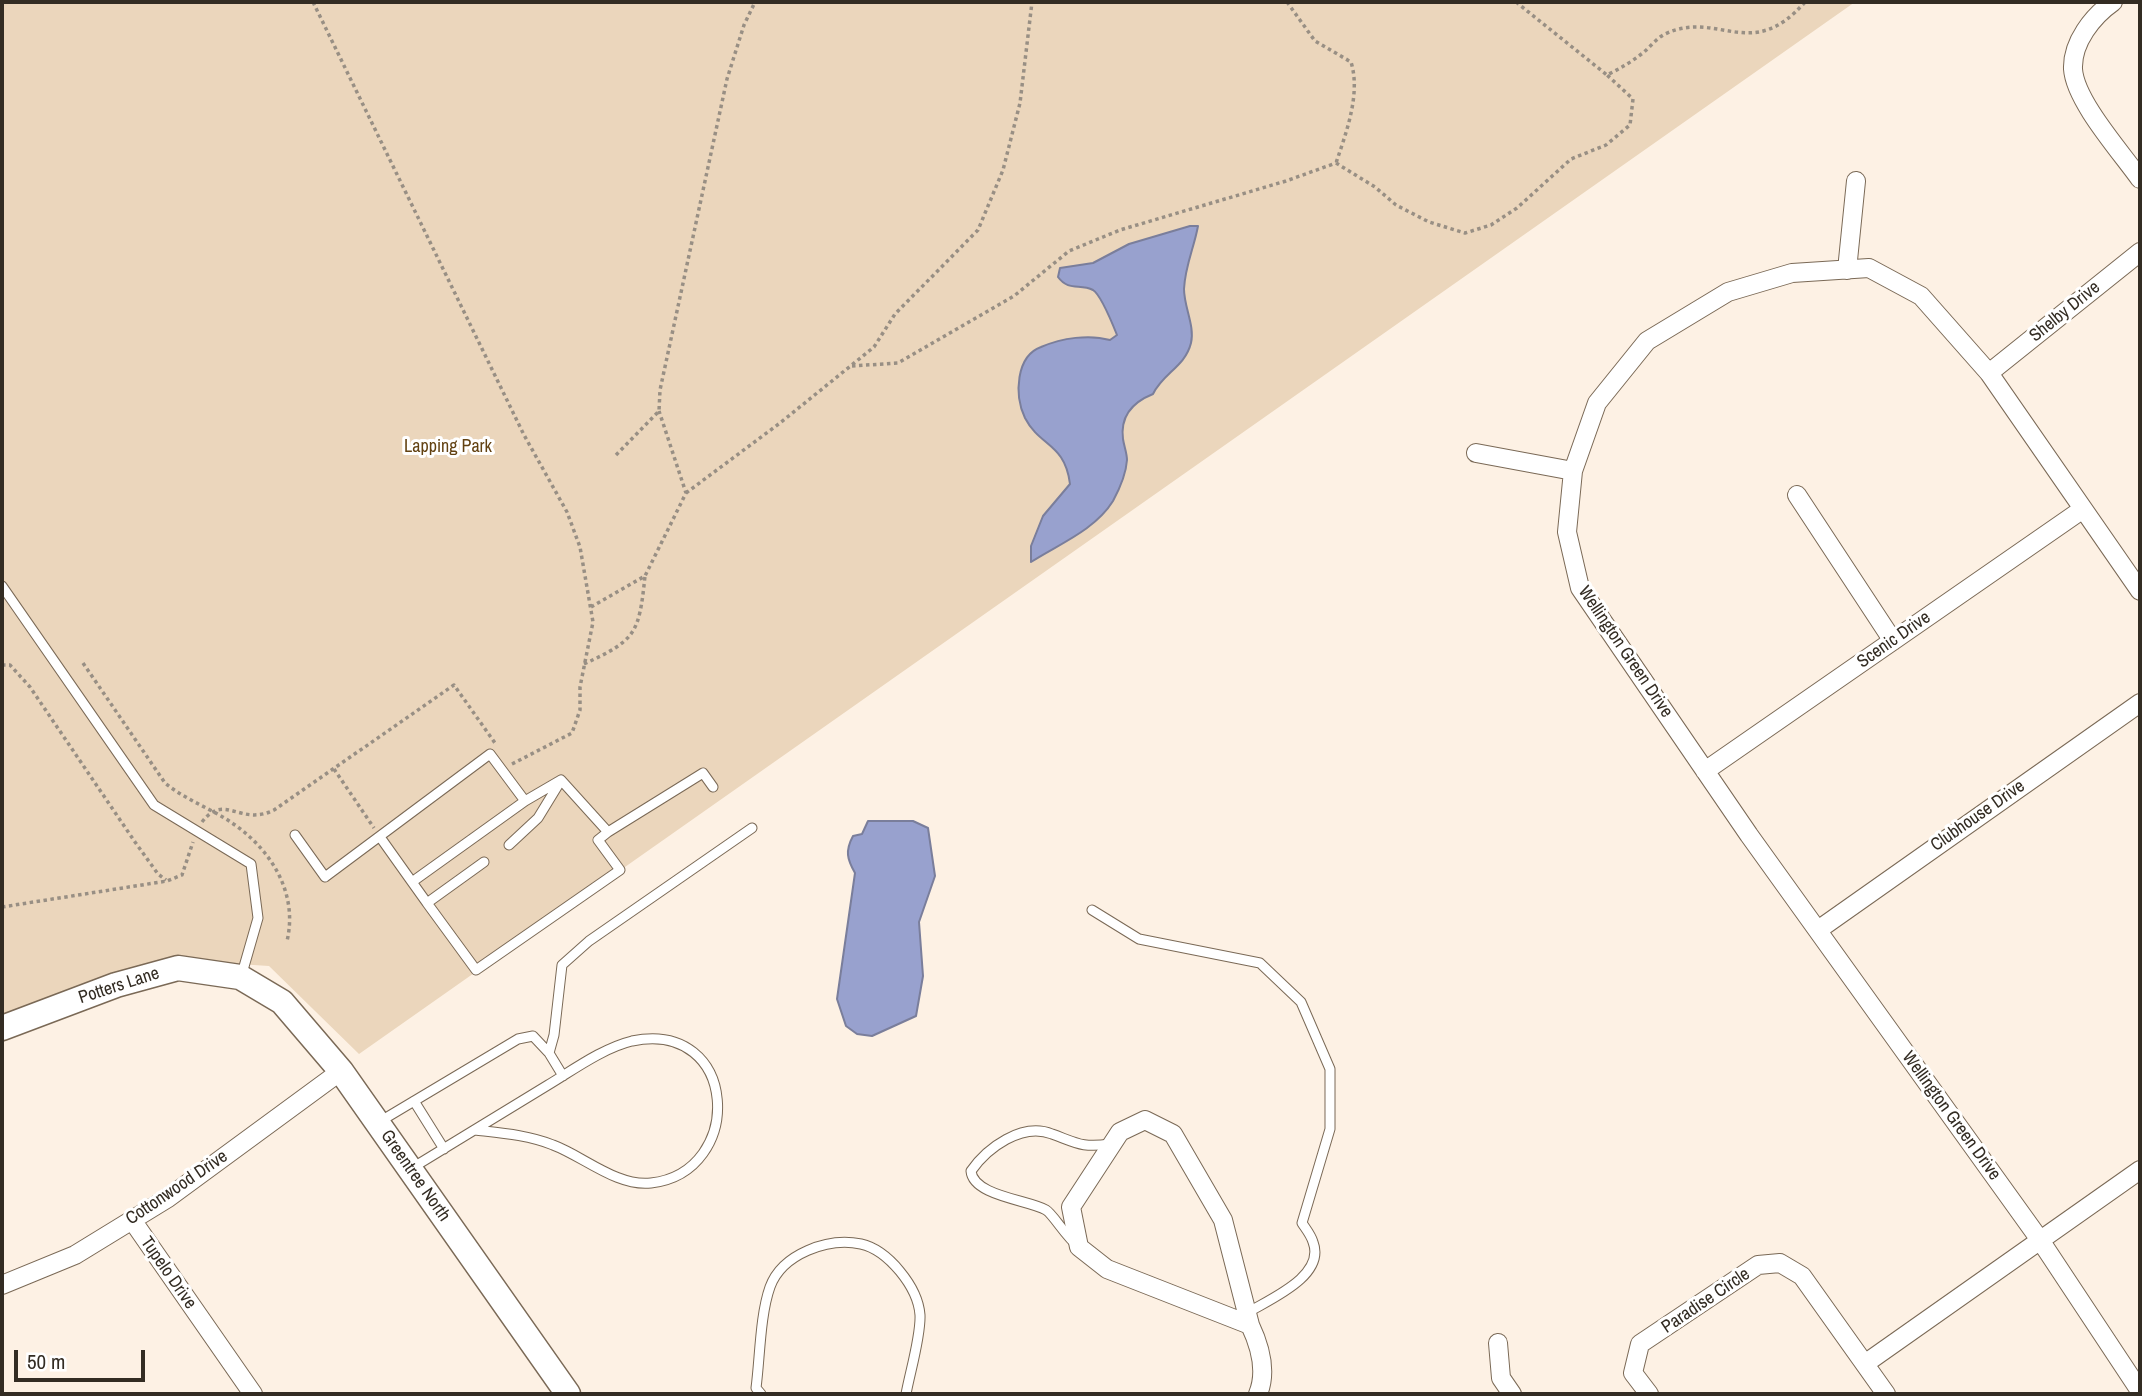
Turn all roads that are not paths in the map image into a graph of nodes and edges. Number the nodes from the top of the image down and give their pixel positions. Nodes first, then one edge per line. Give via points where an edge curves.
1 (2113, 2) edge
2 (2140, 179) edge
3 (1856, 181) dead end
4 (2140, 252) edge
5 (1847, 270) junction
6 (1989, 373) junction
7 (1476, 453) dead end
8 (1573, 471) junction
9 (1797, 495) dead end
10 (2083, 509) junction
11 (2, 586) edge
12 (2140, 590) edge
13 (1893, 641) junction
14 (2140, 703) edge
15 (1705, 771) junction
16 (561, 780) junction
17 (713, 787) dead end
18 (525, 801) junction
19 (752, 828) dead end
20 (608, 832) junction
21 (295, 835) dead end
22 (380, 837) junction
23 (509, 845) dead end
24 (484, 862) dead end
25 (412, 882) junction
26 (427, 903) junction
27 (1092, 909) dead end
28 (1818, 930) junction
29 (240, 977) junction
30 (2, 1028) edge
31 (549, 1053) junction
32 (341, 1070) junction
33 (563, 1076) junction
34 (414, 1101) junction
35 (377, 1123) junction
36 (475, 1130) junction
37 (1112, 1143) junction
38 (444, 1149) junction
39 (410, 1169) junction
40 (2140, 1170) edge
41 (132, 1220) junction
42 (2040, 1240) junction
43 (1079, 1247) junction
44 (2, 1284) edge
45 (1249, 1319) junction
46 (1498, 1343) dead end
47 (1866, 1363) junction
48 (2140, 1391) edge
49 (757, 1392) edge
50 (253, 1394) edge
51 (568, 1394) edge
52 (906, 1394) edge
53 (1258, 1394) edge
54 (1512, 1394) edge
55 (1649, 1394) edge
56 (1886, 1394) edge

1 - 2 street via 2098,12 2082,35 2073,69 2084,99
3 - 5 street
4 - 6 street, Shelby Drive
5 - 6 street, Wellington Green Drive via 1869,268 1921,296
5 - 8 street, Wellington Green Drive via 1792,273 1728,292 1647,341 1597,403
6 - 10 street, Wellington Green Drive
7 - 8 street
8 - 15 street, Wellington Green Drive via 1567,532 1580,588
9 - 13 street
10 - 12 street, Wellington Green Drive
10 - 13 street, Scenic Drive
11 - 29 lane via 154,805 251,864 257,918
13 - 15 street, Scenic Drive
14 - 28 street, Clubhouse Drive
15 - 28 street, Wellington Green Drive
16 - 18 lane
16 - 20 lane
16 - 23 lane via 538,818
17 - 20 lane via 703,773
18 - 22 lane via 490,754
18 - 25 lane
19 - 31 lane via 589,941 562,965
20 - 26 lane via 598,840 620,870 477,970
21 - 22 lane via 325,877
22 - 25 lane
24 - 26 lane
25 - 26 lane
27 - 45 lane via 1139,939 1259,963 1301,1002 1331,1069 1331,1129 1303,1223 1313,1242 1313,1264 1301,1279
28 - 42 street, Wellington Green Drive
29 - 30 main road, Potters Lane via 178,968 116,985
29 - 32 main road, Greentree North via 282,1002
31 - 33 lane
31 - 34 lane via 533,1036 517,1039
32 - 35 main road, Greentree North
32 - 41 street, Cottonwood Drive
33 - 36 lane
33 - 36 lane via 629,1042 654,1038 680,1043 711,1071 719,1108 716,1130 689,1168 673,1179 648,1184 618,1177 554,1145
34 - 35 lane
34 - 38 lane
35 - 39 main road, Greentree North
36 - 38 lane
37 - 43 street via 1071,1207
37 - 43 lane via 1087,1148 1050,1132 1026,1132 997,1146 971,1171 977,1184 1047,1210
37 - 45 street via 1120,1132 1145,1120 1173,1134 1223,1220
38 - 39 lane
39 - 51 main road, Greentree North
40 - 42 street
41 - 44 street, Cottonwood Drive via 75,1255
41 - 50 street, Tupelo Drive
42 - 47 street
42 - 48 street, Wellington Green Drive
43 - 45 street via 1107,1269
45 - 53 street via 1260,1346 1262,1384
46 - 54 street via 1501,1378
47 - 55 street, Paradise Circle via 1801,1276 1780,1263 1758,1265 1640,1344 1633,1373
47 - 56 street, Paradise Circle
49 - 52 lane via 771,1286 792,1258 822,1245 862,1244 887,1259 908,1282 920,1314

